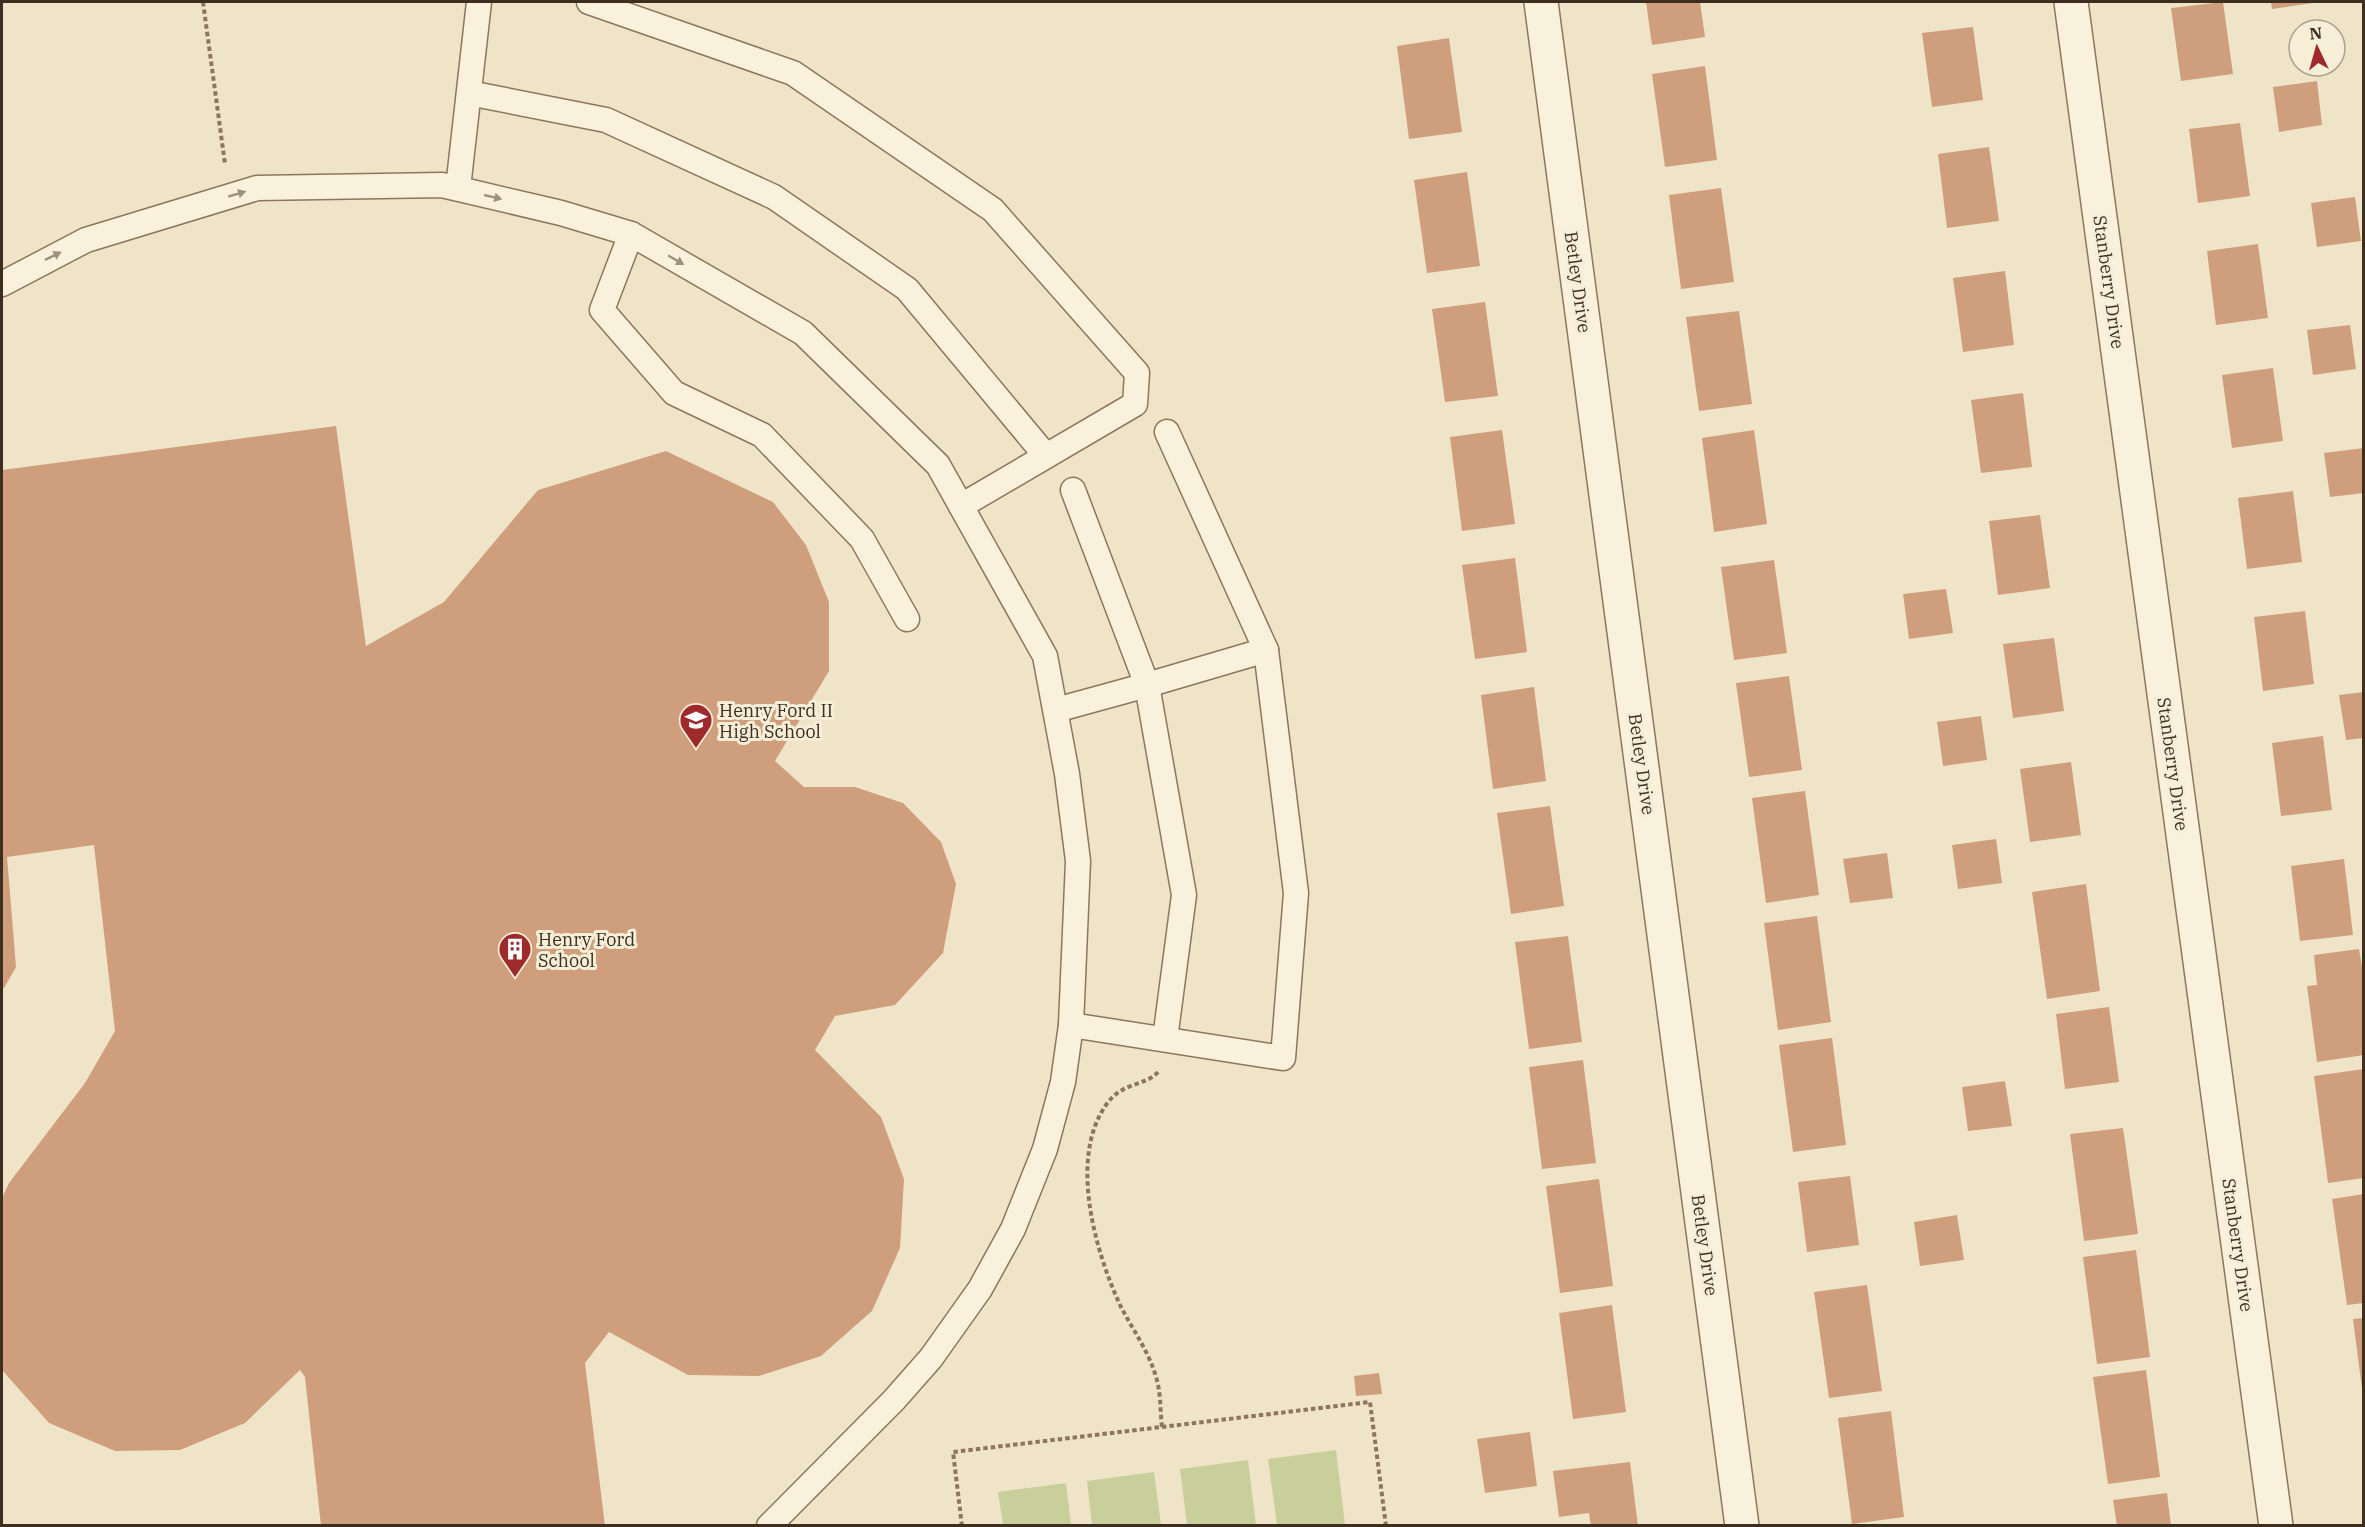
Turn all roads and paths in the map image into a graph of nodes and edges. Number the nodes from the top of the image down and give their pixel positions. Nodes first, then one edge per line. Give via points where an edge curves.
1 (203, 2) edge
2 (478, 2) edge
3 (589, 2) edge
4 (1541, 2) edge
5 (2071, 2) edge
6 (469, 93) junction
7 (458, 188) junction
8 (230, 196) junction
9 (632, 234) junction
10 (2, 284) edge
11 (1167, 432) dead end
12 (1046, 456) junction
13 (1073, 490) dead end
14 (961, 506) junction
15 (907, 619) dead end
16 (1266, 650) junction
17 (1147, 685) junction
18 (1056, 710) junction
19 (1071, 1025) junction
20 (1165, 1039) junction
21 (1162, 1426) junction
22 (769, 1526) edge
23 (962, 1526) edge
24 (1386, 1526) edge
25 (1742, 1526) edge
26 (2276, 1526) edge

1 - 8 path
2 - 6 lane
3 - 12 lane via 793,73 993,210 1137,373 1135,404
4 - 25 street, Betley Drive
5 - 26 street, Stanberry Drive
6 - 7 lane
6 - 12 lane via 606,120 774,197 907,289
8 -> 7 lane via 256,188
7 -> 9 lane
10 -> 8 lane via 86,240
9 -> 14 lane via 803,333 938,465
9 - 15 lane via 602,310 674,393 762,435 862,539
11 - 16 lane
12 - 14 lane
13 - 17 lane
14 - 18 lane via 1045,656
16 - 17 lane
16 - 20 lane via 1296,893 1283,1058
17 - 18 lane
17 - 20 lane via 1184,895
18 - 19 lane via 1078,861
19 - 20 lane
19 - 22 lane via 1063,1083 1045,1149 1013,1229 980,1289 931,1358
20 - 21 path via 1156,1075 1116,1092 1104,1107 1096,1124 1088,1169 1092,1227 1098,1250 1156,1377
21 - 23 path via 953,1452
21 - 24 path via 1370,1402

